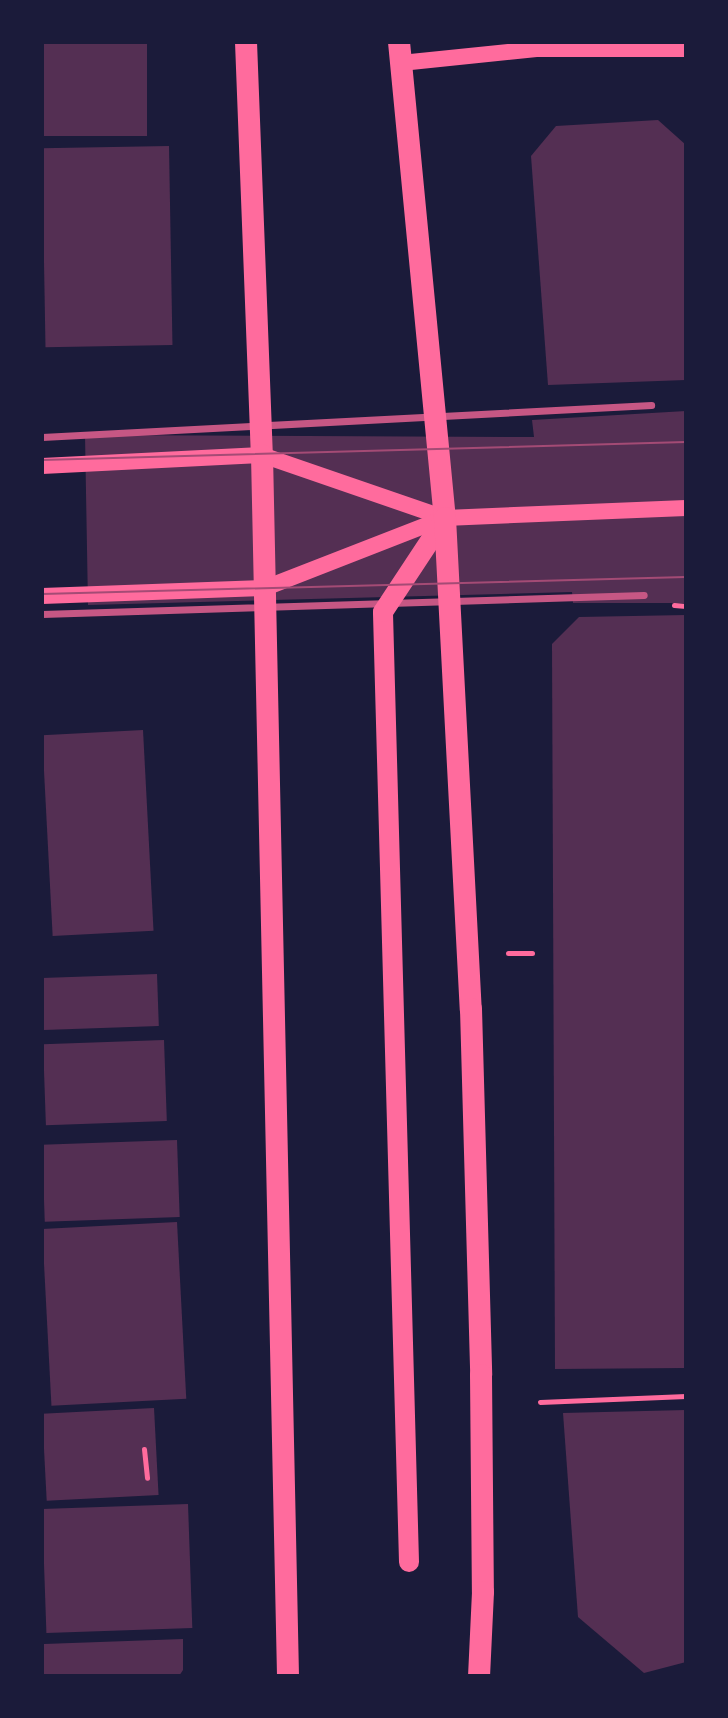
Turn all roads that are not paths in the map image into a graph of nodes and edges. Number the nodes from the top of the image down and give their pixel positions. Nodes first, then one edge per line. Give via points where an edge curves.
1 (246, 42) edge
2 (686, 49) edge
3 (400, 53) edge
4 (651, 405) dead end
5 (42, 437) edge
6 (262, 455) junction
7 (42, 466) edge
8 (686, 508) edge
9 (445, 518) junction
10 (265, 588) junction
11 (644, 595) dead end
12 (42, 596) edge
13 (42, 614) edge
14 (409, 1562) dead end
15 (288, 1676) edge
16 (479, 1676) edge

1 - 6 highway
2 - 3 main road
3 - 9 highway
4 - 5 street
6 - 7 main road
6 - 9 main road
6 - 10 highway
8 - 9 main road
9 - 10 main road
9 - 14 main road via 383,612
9 - 16 highway via 472,1041 481,1375
10 - 12 main road
10 - 15 highway
11 - 13 street

